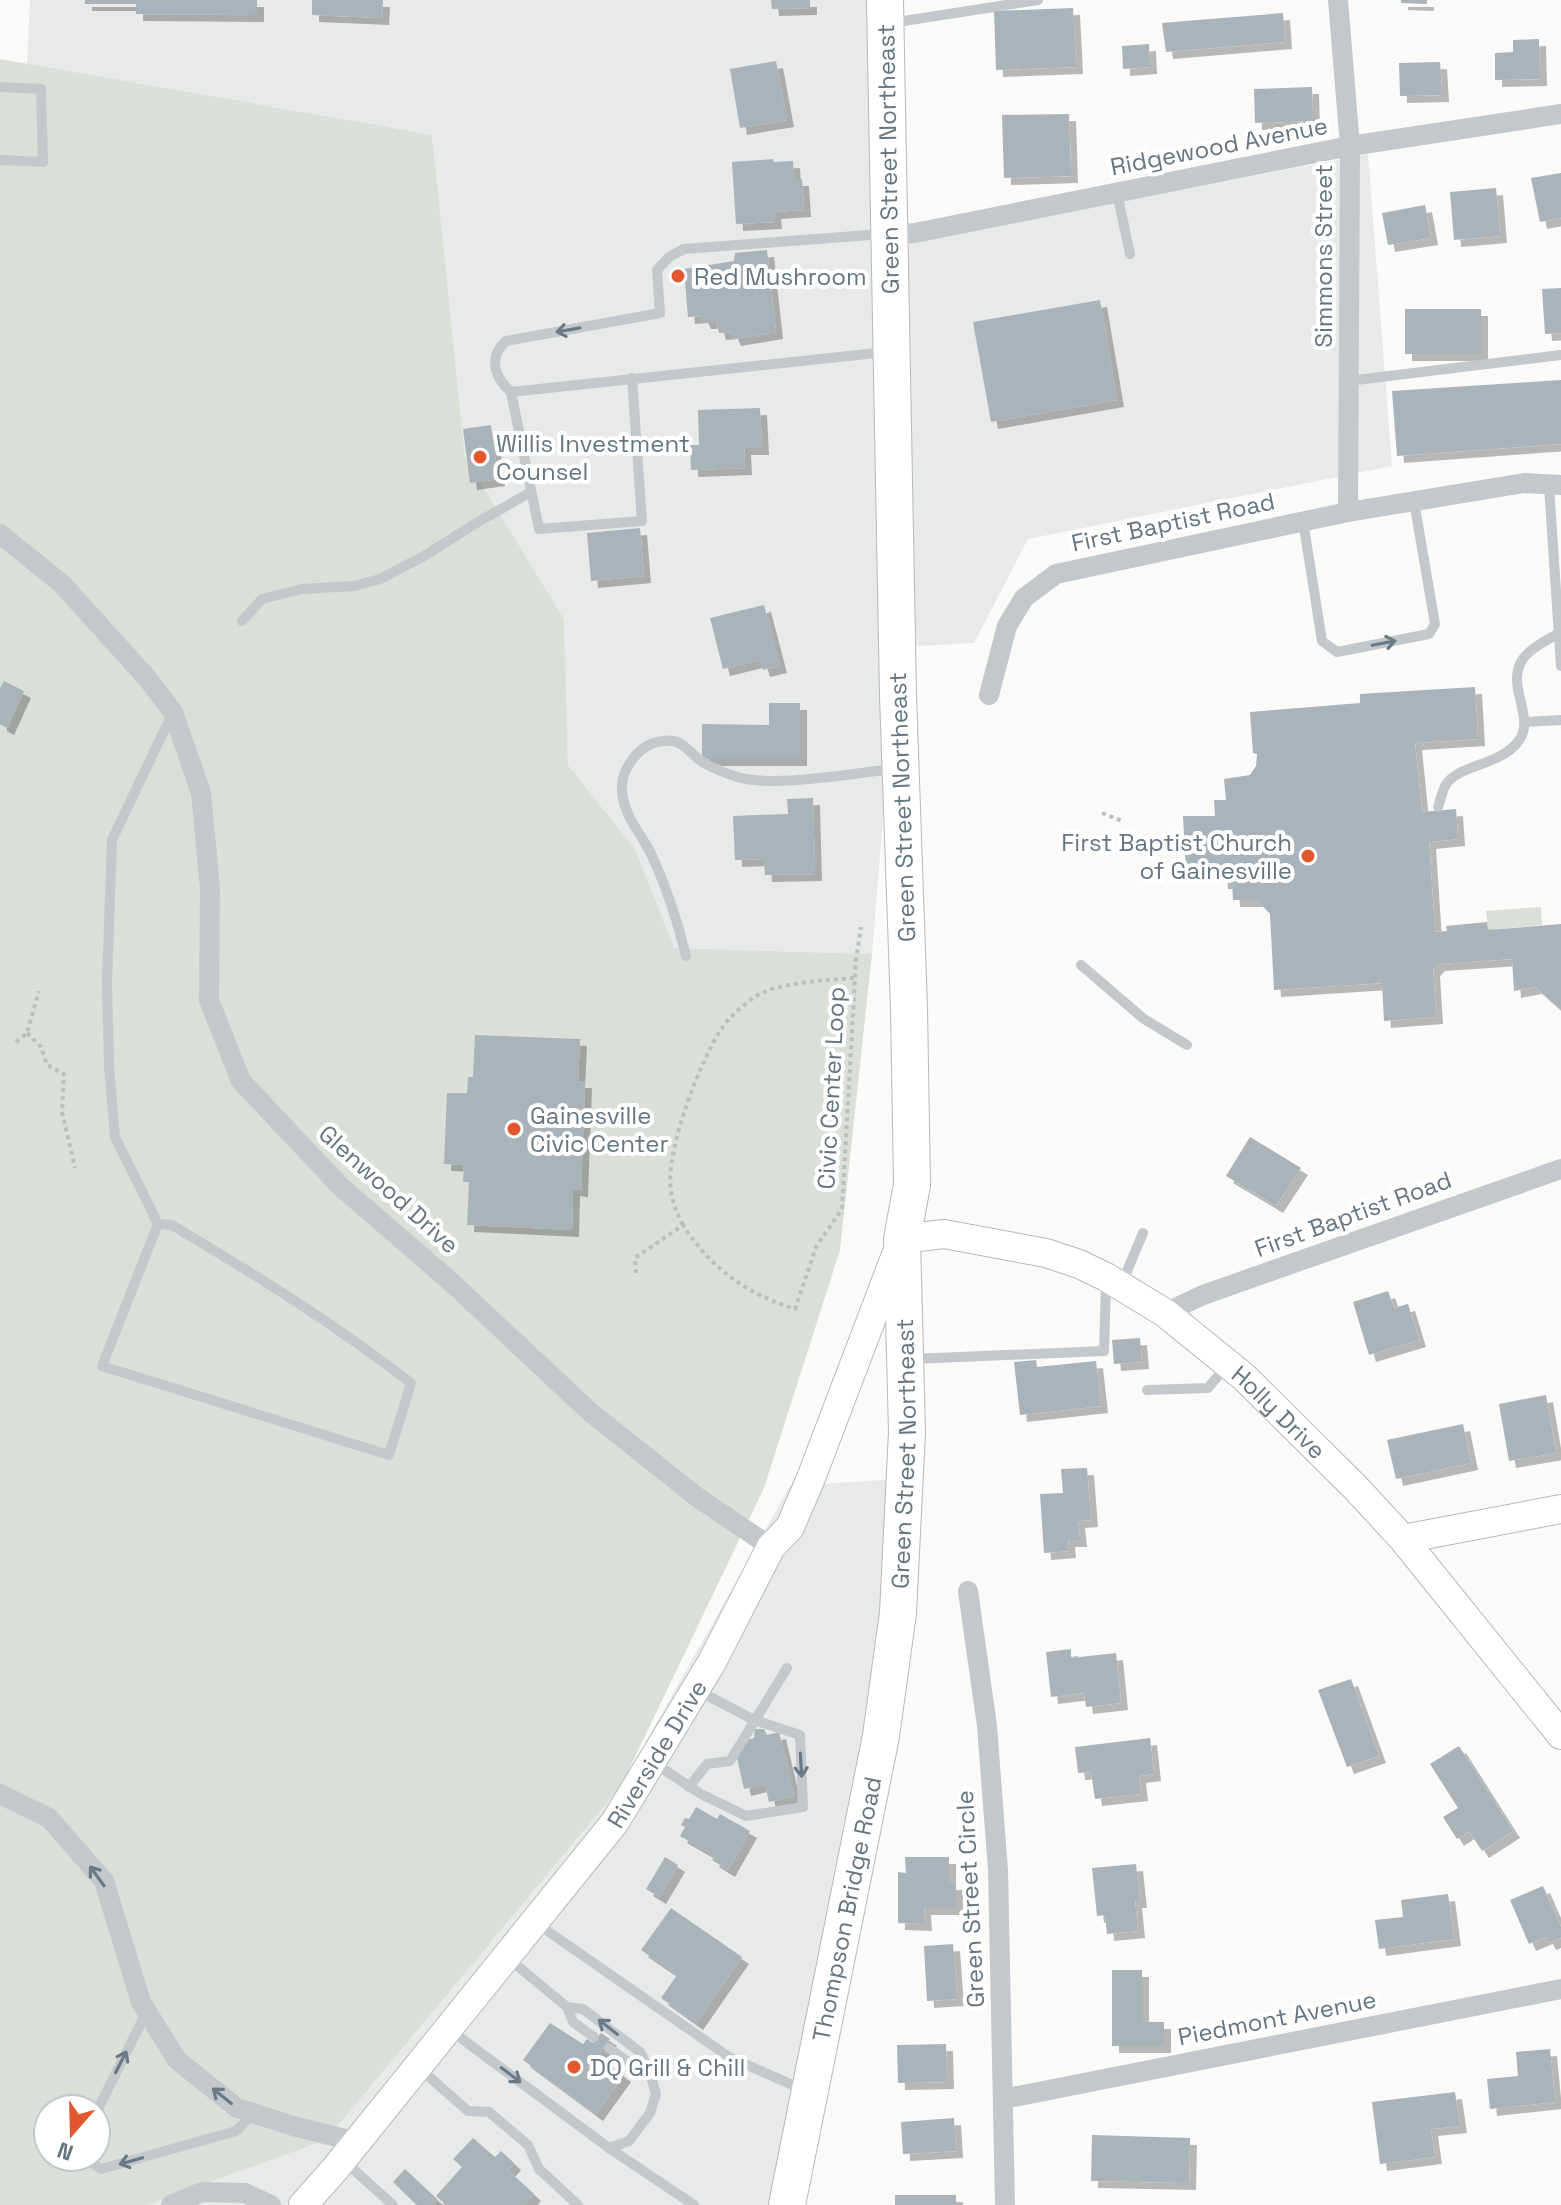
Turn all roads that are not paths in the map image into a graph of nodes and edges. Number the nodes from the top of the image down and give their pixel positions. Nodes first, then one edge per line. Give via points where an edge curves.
1 (1038, 0) edge
2 (1338, 0) edge
3 (885, 12) edge
4 (0, 87) edge
5 (1561, 114) edge
6 (1350, 146) junction
7 (0, 160) edge
8 (1117, 193) junction
9 (889, 234) junction
10 (1130, 254) dead end
11 (892, 352) junction
12 (1561, 355) edge
13 (632, 378) junction
14 (1348, 381) junction
15 (511, 392) junction
16 (1555, 485) edge
17 (531, 492) junction
18 (1414, 501) junction
19 (1348, 512) junction
20 (1303, 521) junction
21 (0, 534) edge
22 (242, 621) dead end
23 (1559, 633) junction
24 (1561, 666) edge
25 (989, 695) dead end
26 (173, 712) junction
27 (1561, 720) edge
28 (1525, 722) junction
29 (900, 769) junction
30 (1438, 807) dead end
31 (686, 956) dead end
32 (1081, 965) dead end
33 (1187, 1045) dead end
34 (1561, 1169) edge
35 (158, 1224) junction
36 (1143, 1233) dead end
37 (902, 1239) junction
38 (1113, 1281) junction
39 (1165, 1313) junction
40 (906, 1360) junction
41 (1229, 1364) junction
42 (1147, 1390) dead end
43 (1561, 1509) edge
44 (1403, 1539) junction
45 (771, 1547) junction
46 (968, 1591) dead end
47 (898, 1613) joint
48 (787, 1668) dead end
49 (695, 1689) junction
50 (754, 1720) junction
51 (1561, 1735) edge
52 (652, 1761) junction
53 (689, 1787) junction
54 (0, 1794) edge
55 (534, 1922) junction
56 (506, 1957) junction
57 (1561, 1989) edge
58 (567, 2007) junction
59 (147, 2011) junction
60 (448, 2029) junction
61 (594, 2037) dead end
62 (609, 2048) dead end
63 (418, 2066) junction
64 (649, 2070) junction
65 (809, 2092) junction
66 (106, 2093) edge
67 (1003, 2099) junction
68 (254, 2113) junction
69 (609, 2148) junction
70 (350, 2151) junction
71 (112, 2166) edge
72 (180, 2203) edge
73 (271, 2205) edge
74 (303, 2205) edge
75 (393, 2205) edge
76 (578, 2205) edge
77 (694, 2205) edge
78 (787, 2205) edge
79 (1005, 2205) edge

1 - 3 lane
2 - 6 street, Simmons Street
3 - 9 highway, Green Street Northeast
4 - 7 lane via 41,89 43,162
5 - 6 street, Ridgewood Avenue
6 - 8 street, Ridgewood Avenue
6 - 14 street, Simmons Street
8 - 9 street, Ridgewood Avenue
8 - 10 lane
9 - 11 highway, Green Street Northeast
9 -> 15 lane via 684,249 657,270 660,313 506,341 497,349 494,367
11 - 13 lane
11 - 29 highway, Green Street Northeast
12 - 14 lane
13 - 15 lane
13 - 17 lane via 642,521 539,529
14 - 19 street, Simmons Street
15 - 17 lane
16 - 18 street, First Baptist Road via 1524,483
16 - 23 lane
17 - 22 lane via 380,579 262,599
18 - 19 street, First Baptist Road
20 -> 18 lane via 1322,641 1337,652 1429,634 1435,624
19 - 20 street, First Baptist Road
20 - 25 street, First Baptist Road via 1056,574 1024,598 1007,626
21 - 26 street, Glenwood Drive via 62,584
23 - 24 lane
23 - 28 lane via 1519,665 1516,686
26 - 35 lane via 112,840 107,982 115,1137
26 - 45 street, Glenwood Drive via 201,793 210,888 209,1000 241,1081 341,1187 440,1271 589,1411 697,1497
27 - 28 lane
28 - 30 lane via 1519,742 1500,758 1447,783
29 - 31 lane via 741,778 719,771 672,740 651,744 631,760 622,777 622,797 653,856
29 - 37 highway, Green Street Northeast via 912,1185
32 - 33 lane via 1144,1019
34 - 39 street, First Baptist Road
35 - 35 lane via 102,1366 389,1455 411,1383 288,1295 172,1225
36 - 38 lane
37 - 38 main road, Holly Drive via 944,1234 1004,1243 1068,1260
37 - 40 highway, Green Street Northeast
37 - 45 main road, Riverside Drive via 811,1478 790,1527
38 - 39 main road, Holly Drive
38 - 40 lane via 1104,1351
39 - 41 main road, Holly Drive
40 - 47 highway, Green Street Northeast
41 - 42 lane via 1208,1388
41 - 44 main road, Holly Drive via 1313,1442
43 - 44 main road
44 - 51 main road, Holly Drive
45 - 49 main road, Riverside Drive
46 - 67 street, Green Street Circle via 987,1726 998,1870
47 - 65 highway, Thompson Bridge Road via 881,1736
48 - 50 lane
49 - 50 lane
49 - 52 main road, Riverside Drive
50 - 53 lane via 730,1761 707,1764
50 -> 53 lane via 800,1735 803,1807 746,1816
52 - 53 lane
52 - 55 main road, Riverside Drive via 615,1822
59 -> 54 street via 104,1881 49,1818
55 - 56 main road, Riverside Drive
55 - 65 lane via 729,2057
56 - 58 lane
56 - 60 main road, Riverside Drive
57 - 67 street, Piedmont Avenue
58 - 61 lane via 573,2022
64 -> 58 lane via 640,2052 583,2009
66 -> 59 lane
68 -> 59 street via 237,2108 177,2060
60 - 63 main road, Riverside Drive
60 -> 69 lane
62 - 64 lane
63 - 70 main road, Riverside Drive
63 - 76 lane via 468,2111 489,2112 528,2145 539,2169
64 - 69 lane via 656,2094 650,2113 629,2141
65 - 78 highway, Thompson Bridge Road
67 - 79 street, Green Street Circle
68 - 70 street
68 -> 71 lane via 236,2131
69 - 77 lane
70 - 74 main road, Riverside Drive
70 - 75 lane
72 - 73 street via 202,2192 245,2193

